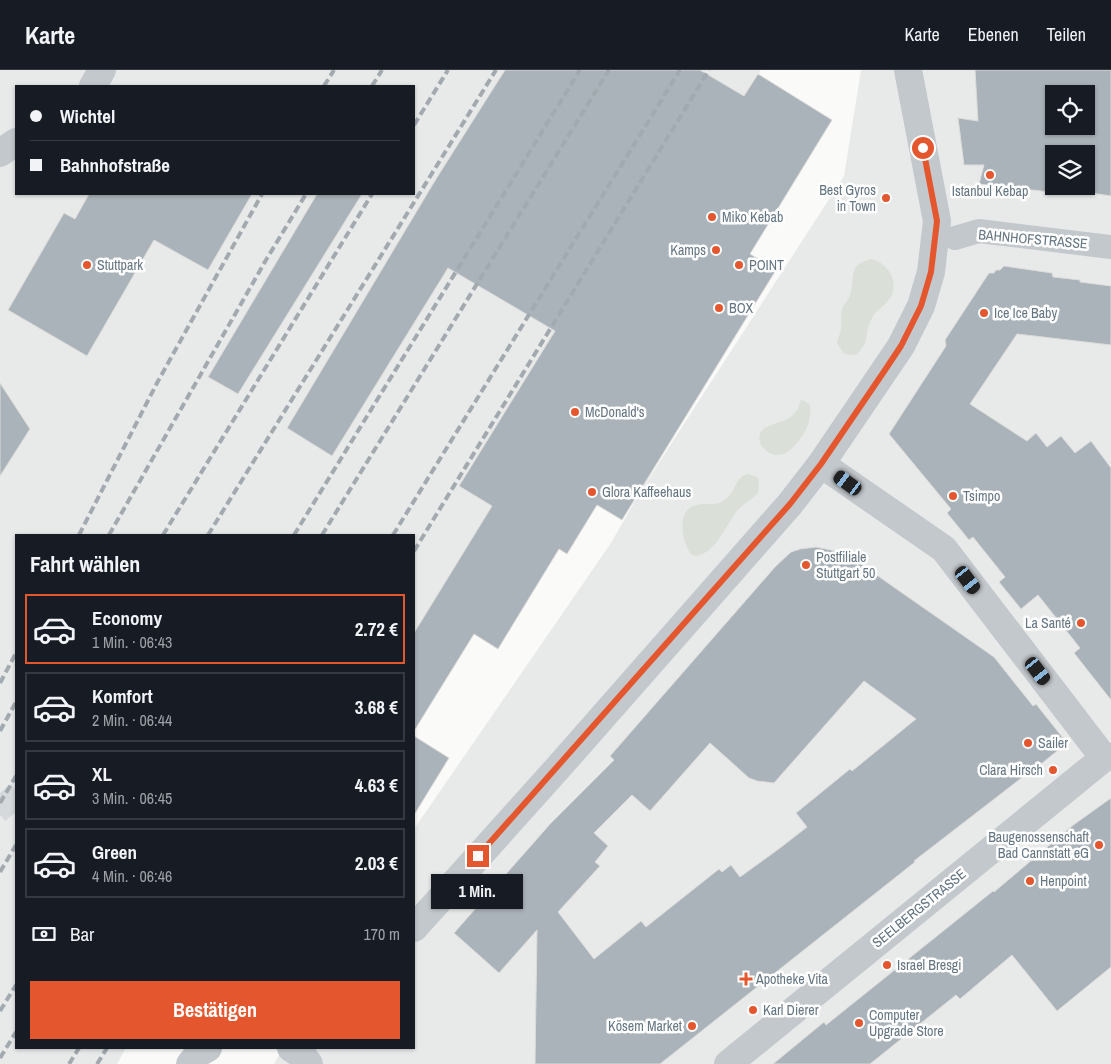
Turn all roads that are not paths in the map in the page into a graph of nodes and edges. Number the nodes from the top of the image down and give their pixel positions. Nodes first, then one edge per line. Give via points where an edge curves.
1 (102, 70) edge
2 (908, 70) edge
3 (94, 85) edge
4 (15, 143) edge
5 (0, 153) edge
6 (945, 239) junction
7 (1111, 247) edge
8 (821, 464) junction
9 (1107, 755) edge
10 (415, 927) edge
11 (206, 1049) edge
12 (190, 1064) edge
13 (728, 1064) edge

1 - 3 street
2 - 6 street via 937,221
4 - 5 street
6 - 7 street, BAHNHOFSTRASSE via 980,231
6 - 8 street via 921,306 901,346
8 - 9 street via 944,550
8 - 10 street via 790,504
9 - 13 street, SEELBERGSTRASSE
11 - 12 street

